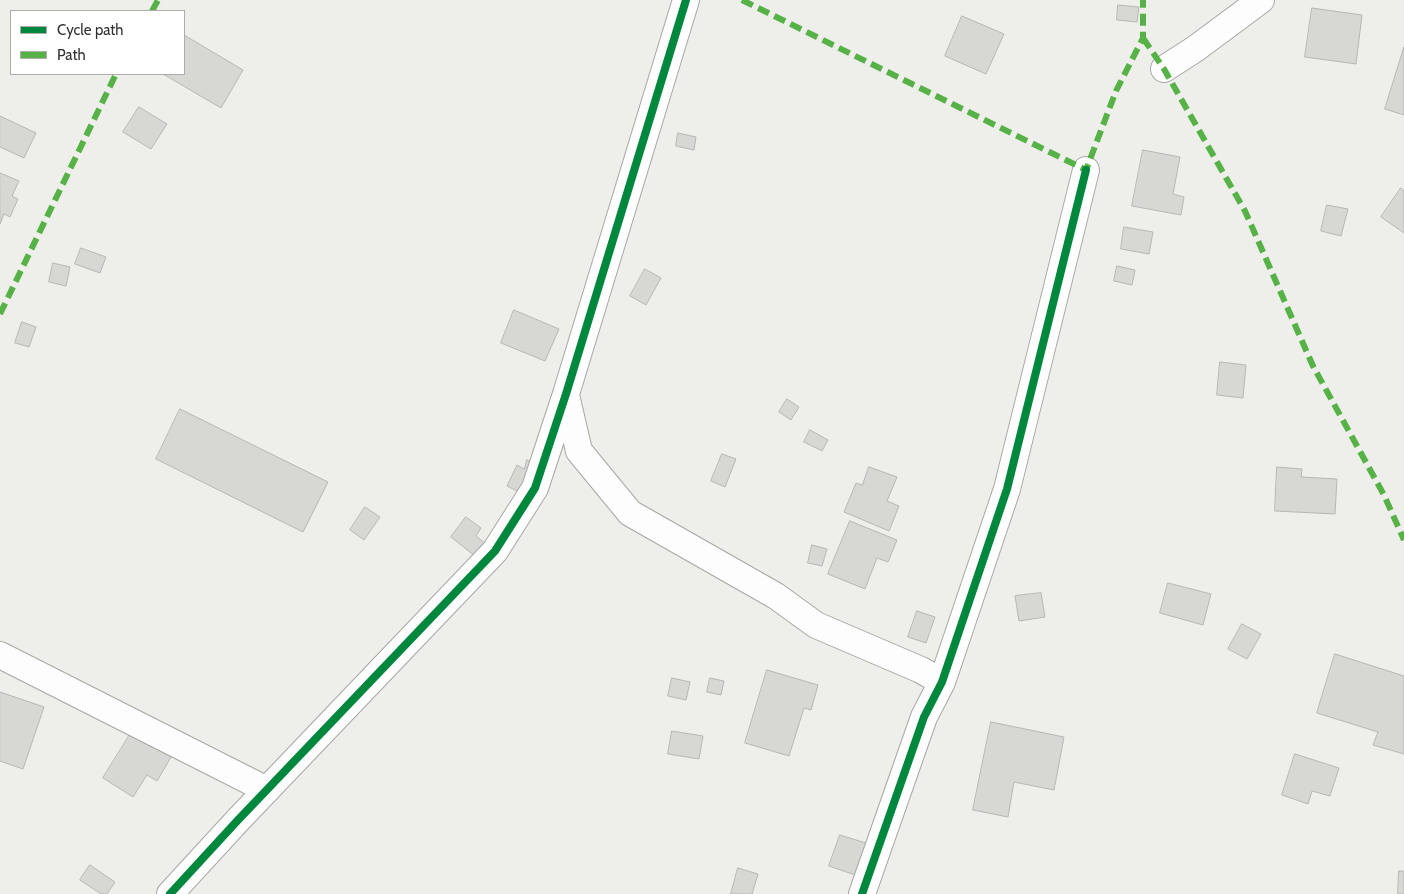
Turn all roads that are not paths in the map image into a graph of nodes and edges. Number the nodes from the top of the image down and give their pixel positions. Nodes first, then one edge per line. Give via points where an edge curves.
1 (686, 0) edge
2 (1261, 0) edge
3 (1164, 68) dead end
4 (1086, 170) dead end
5 (566, 394) junction
6 (0, 655) edge
7 (942, 682) junction
8 (267, 790) junction
9 (170, 894) edge
10 (862, 894) edge

1 - 5 street
2 - 3 street
4 - 7 street via 1007,489
5 - 7 street via 579,451 630,513 776,596 816,625
5 - 8 street via 534,488 495,551
6 - 8 street
7 - 10 street via 924,717
8 - 9 street

